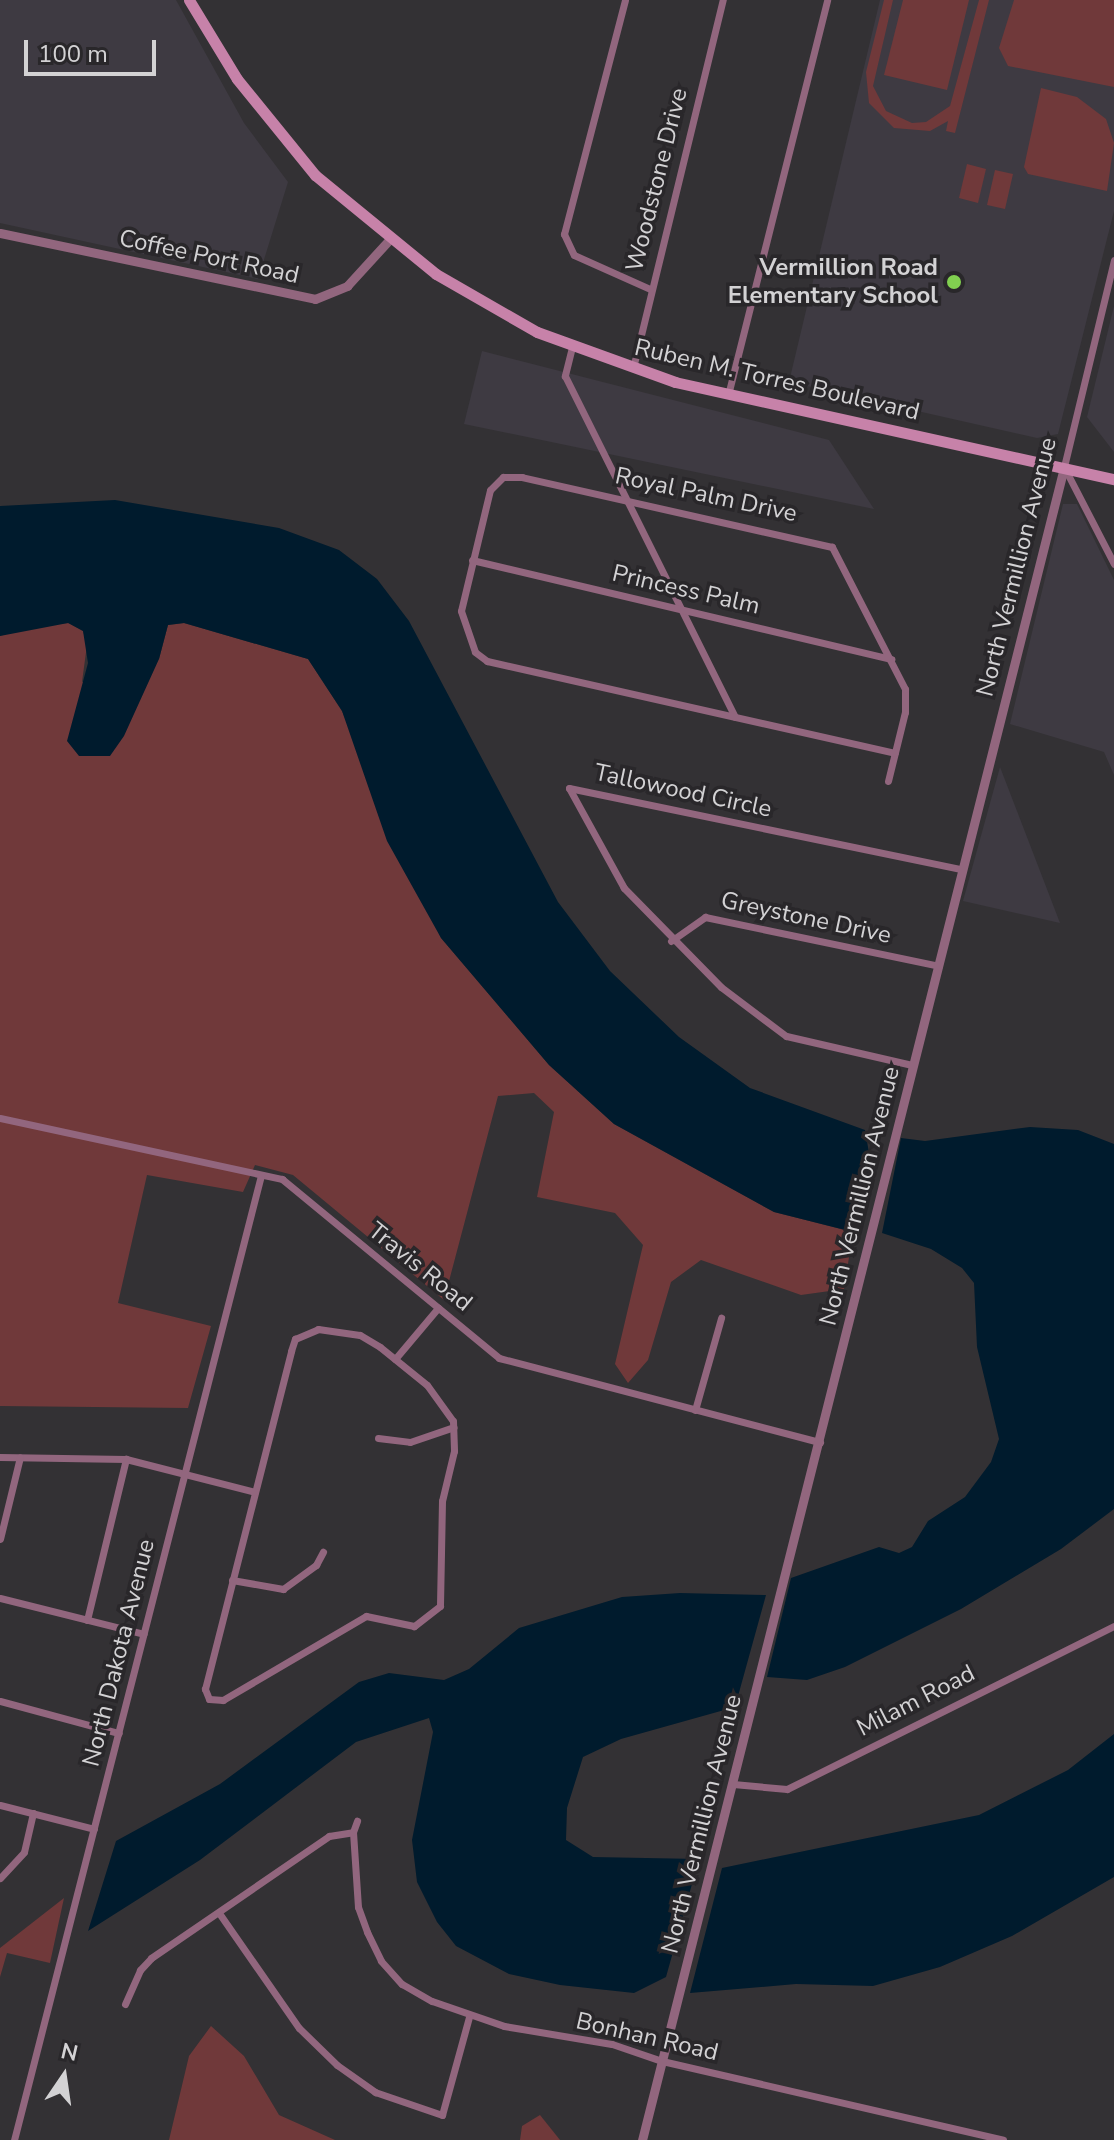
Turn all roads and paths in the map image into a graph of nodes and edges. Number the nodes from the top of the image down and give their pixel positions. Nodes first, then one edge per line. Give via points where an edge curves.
1 (189, 0) edge
2 (625, 0) edge
3 (723, 0) edge
4 (827, 0) edge
5 (0, 233) edge
6 (389, 240) junction
7 (1114, 260) edge
8 (650, 289) junction
9 (572, 347) junction
10 (633, 370) junction
11 (728, 395) junction
12 (1064, 467) junction
13 (1114, 479) edge
14 (626, 499) junction
15 (472, 560) junction
16 (1114, 564) edge
17 (681, 610) junction
18 (891, 659) junction
19 (735, 717) junction
20 (895, 753) junction
21 (888, 781) dead end
22 (960, 869) junction
23 (671, 941) junction
24 (939, 966) junction
25 (912, 1065) junction
26 (0, 1118) edge
27 (261, 1175) junction
28 (438, 1308) junction
29 (721, 1318) dead end
30 (395, 1359) junction
31 (695, 1410) junction
32 (454, 1427) junction
33 (378, 1438) dead end
34 (820, 1442) junction
35 (0, 1457) edge
36 (20, 1457) junction
37 (126, 1459) junction
38 (186, 1473) junction
39 (255, 1492) junction
40 (0, 1539) edge
41 (323, 1552) dead end
42 (232, 1580) junction
43 (0, 1598) edge
44 (87, 1620) junction
45 (1114, 1626) edge
46 (144, 1634) junction
47 (0, 1701) edge
48 (119, 1733) junction
49 (733, 1784) junction
50 (0, 1805) edge
51 (33, 1813) junction
52 (357, 1821) dead end
53 (94, 1829) junction
54 (353, 1832) junction
55 (0, 1878) edge
56 (219, 1913) junction
57 (125, 2004) dead end
58 (469, 2017) junction
59 (662, 2061) junction
60 (14, 2140) edge
61 (642, 2140) edge
62 (1003, 2140) edge

1 - 6 main road, Ruben M. Torres Boulevard via 237,79 315,175
2 - 8 street via 564,234 574,255
3 - 8 street, Woodstone Drive
4 - 11 street
5 - 6 street, Coffee Port Road via 315,299 347,286
6 - 9 main road, Ruben M. Torres Boulevard via 469,295
7 - 12 street, North Vermillion Avenue
8 - 10 street, Woodstone Drive
9 - 10 main road, Ruben M. Torres Boulevard
9 - 14 street via 565,376
10 - 11 main road, Ruben M. Torres Boulevard
11 - 12 main road, Ruben M. Torres Boulevard
12 - 13 main road, Ruben M. Torres Boulevard
12 - 16 street
12 - 22 street, North Vermillion Avenue
14 - 15 street, Royal Palm Drive via 503,477 490,490
14 - 17 street
14 - 18 street, Royal Palm Drive via 832,547
15 - 17 street, Princess Palm
15 - 19 street, Royal Palm Drive via 461,611 475,652 487,661
17 - 18 street, Princess Palm
17 - 19 street
18 - 20 street, Royal Palm Drive via 905,689
19 - 20 street
20 - 21 street, Royal Palm Drive
22 - 23 street, Tallowood Circle via 569,788 624,888
22 - 24 street, North Vermillion Avenue
23 - 24 street, Greystone Drive via 705,917
23 - 25 street, Tallowood Circle via 786,1036
24 - 25 street, North Vermillion Avenue
25 - 34 street, North Vermillion Avenue
26 - 27 street, Travis Road
27 - 28 street, Travis Road via 282,1179
27 - 38 street, North Dakota Avenue
28 - 30 street
28 - 31 street, Travis Road via 508,1363
29 - 31 street
30 - 32 street via 427,1385
30 - 39 street via 360,1335 340,1329 318,1329 295,1339
31 - 34 street, Travis Road
32 - 33 street via 410,1442
32 - 42 street via 442,1501 440,1606 429,1619 414,1626 366,1616 223,1700 209,1699 205,1689
34 - 49 street, North Vermillion Avenue
35 - 36 street
36 - 37 street
36 - 40 street
37 - 38 street
37 - 44 street
38 - 39 street
38 - 46 street, North Dakota Avenue
39 - 42 street
41 - 42 street via 316,1565 283,1589
43 - 44 street
44 - 46 street
45 - 49 street, Milam Road via 787,1789
46 - 48 street, North Dakota Avenue
47 - 48 street
48 - 53 street, North Dakota Avenue
49 - 59 street, North Vermillion Avenue
50 - 51 street
51 - 53 street
51 - 55 street via 24,1852
52 - 54 street, Bonhan Road
53 - 60 street, North Dakota Avenue
54 - 56 street via 329,1836
54 - 58 street, Bonhan Road via 358,1907 381,1961 402,1984
56 - 57 street via 151,1958
56 - 58 street via 299,2028 375,2092 442,2115
58 - 59 street, Bonhan Road via 612,2044
59 - 61 street, North Vermillion Avenue
59 - 62 street, Bonhan Road

